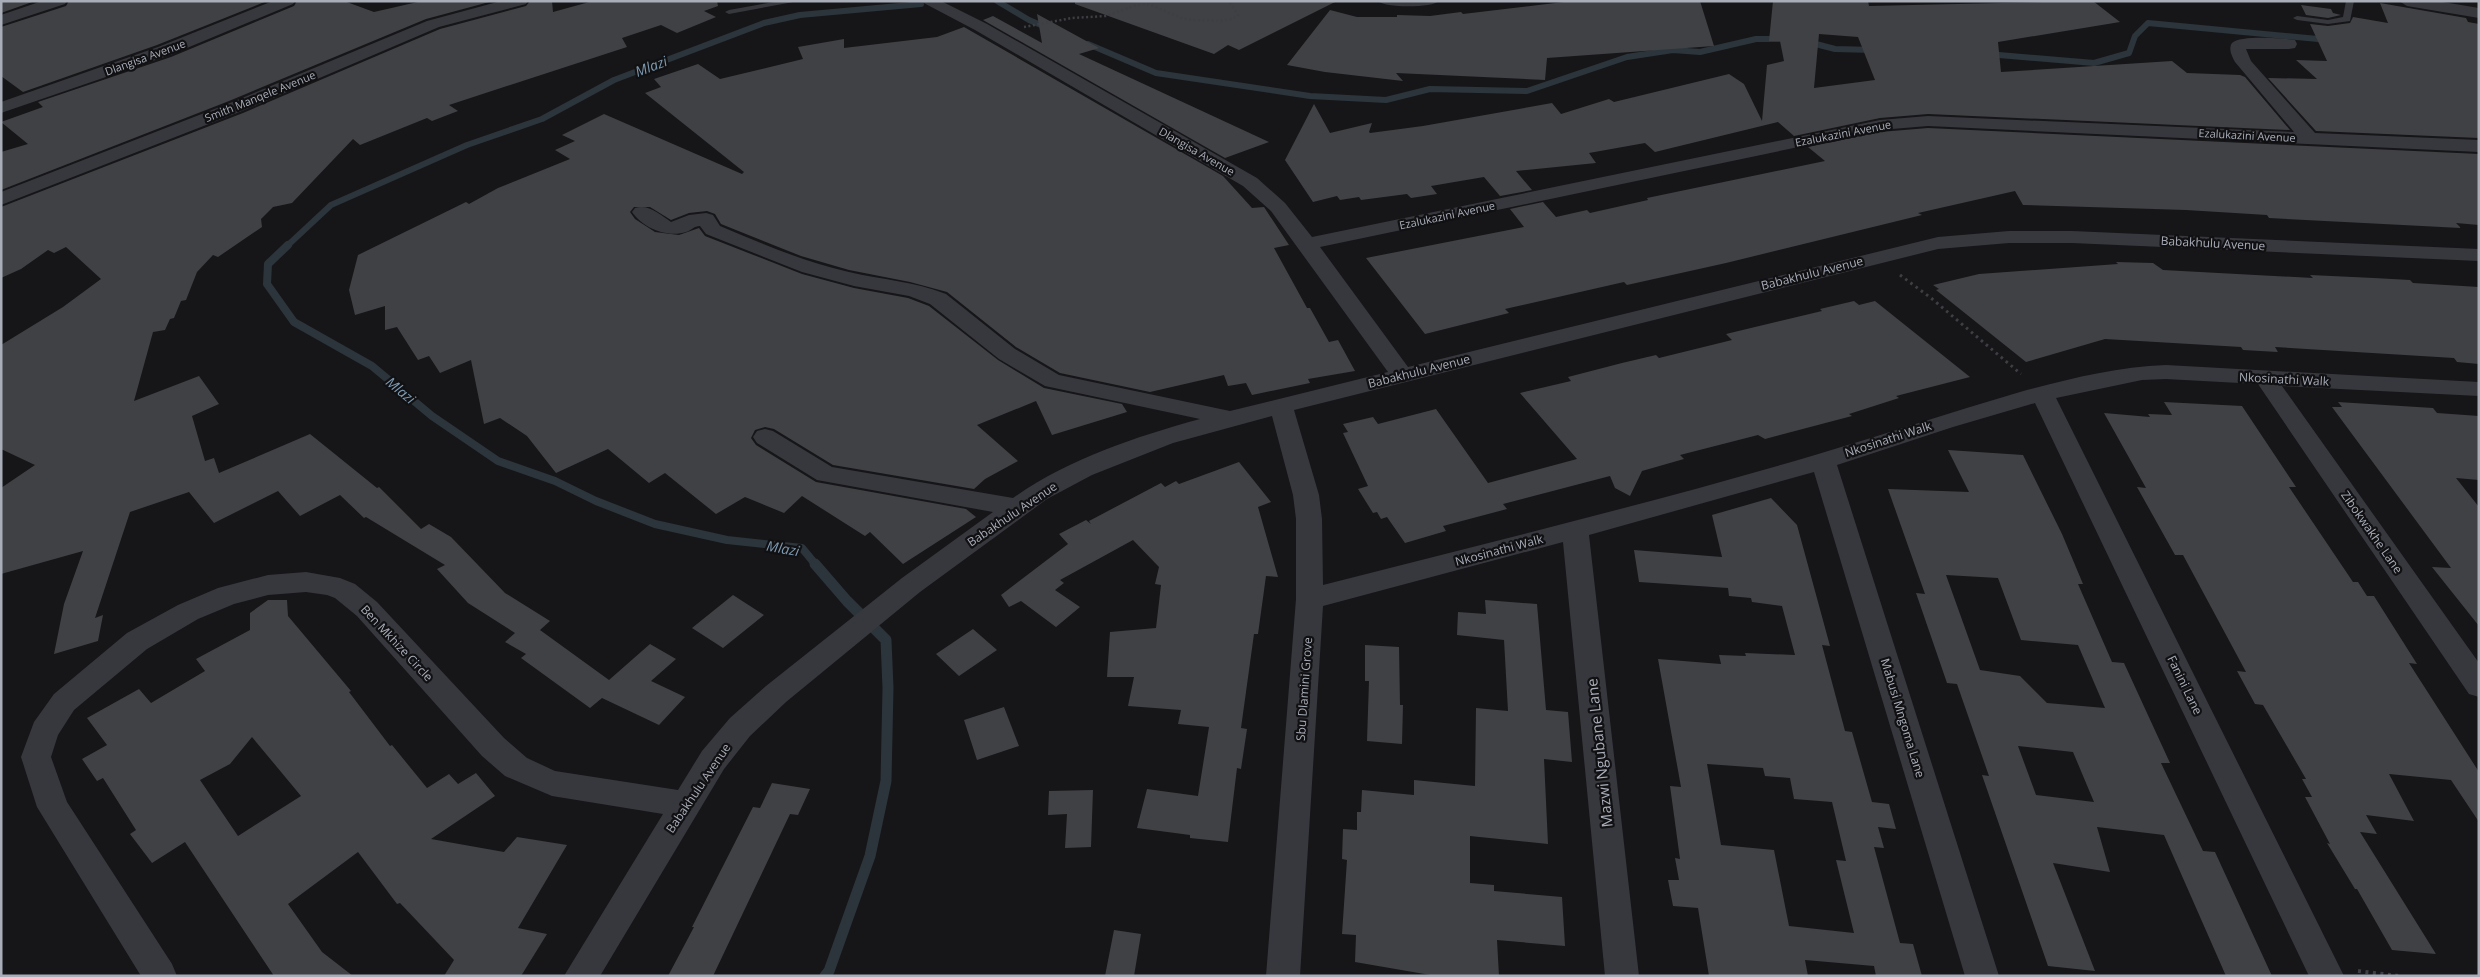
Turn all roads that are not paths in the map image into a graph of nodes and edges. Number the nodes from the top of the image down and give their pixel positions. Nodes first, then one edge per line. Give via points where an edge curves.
1 (59, 1) edge
2 (287, 1) edge
3 (520, 1) edge
4 (795, 1) edge
5 (928, 1) edge
6 (1386, 1) edge
7 (1431, 1) edge
8 (2350, 1) edge
9 (2407, 1) edge
10 (729, 12) dead end
11 (2479, 13) edge
12 (2297, 18) dead end
13 (1, 20) edge
14 (2289, 44) dead end
15 (1, 108) edge
16 (2309, 138) junction
17 (2479, 146) edge
18 (1, 198) edge
19 (642, 212) dead end
20 (1307, 244) junction
21 (2479, 255) edge
22 (1402, 375) junction
23 (2265, 378) junction
24 (2479, 389) edge
25 (2043, 395) junction
26 (1281, 405) junction
27 (1231, 419) junction
28 (765, 437) dead end
29 (1823, 460) junction
30 (1018, 508) junction
31 (1575, 530) junction
32 (1310, 599) junction
33 (2479, 686) edge
34 (684, 804) junction
35 (160, 976) edge
36 (581, 976) edge
37 (1283, 976) edge
38 (1622, 976) edge
39 (1982, 976) edge
40 (2326, 976) edge

1 - 13 street
2 - 15 street, Dlangisa Avenue via 164,51
3 - 18 street, Smith Manqele Avenue via 433,24 236,107
4 - 10 lane
5 - 20 street, Dlangisa Avenue via 981,27 1250,182 1278,207
6 - 7 street
8 - 12 lane via 2347,19 2340,22
9 - 11 street
14 - 16 street via 2244,43 2238,49 2243,62
16 - 17 street, Ezalukazini Avenue
16 - 20 street, Ezalukazini Avenue via 1903,122
19 - 27 street via 667,228 682,227 689,220 706,219 713,230 818,271 923,292 938,299 1016,360 1053,381
20 - 22 street, Dlangisa Avenue
21 - 22 street, Babakhulu Avenue via 2082,237 2009,236 1938,243
22 - 26 street, Babakhulu Avenue
23 - 24 street, Nkosinathi Walk
23 - 25 street, Nkosinathi Walk via 2142,373 2074,385
23 - 33 street, Zibokwakhe Lane
25 - 29 street, Nkosinathi Walk via 1945,421
25 - 40 street, Fanini Lane
26 - 27 street, Babakhulu Avenue
26 - 32 street, Sbu Dlamini Grove via 1306,495
27 - 30 street, Babakhulu Avenue via 1165,437 1082,469
28 - 30 street via 826,474
29 - 31 street, Nkosinathi Walk
29 - 39 street, Mabusi Mngoma Lane
30 - 34 street, Babakhulu Avenue via 895,598 776,694 740,727
31 - 32 street, Nkosinathi Walk
31 - 38 street, Mazwi Ngubane Lane
32 - 37 street, Sbu Dlamini Grove
34 - 35 street, Ben Mkhize Circle via 552,783 516,767 492,747 367,609 331,585 306,582 268,585 228,595 137,640 99,670 64,702 44,731 36,757 53,807
34 - 36 street, Babakhulu Avenue

